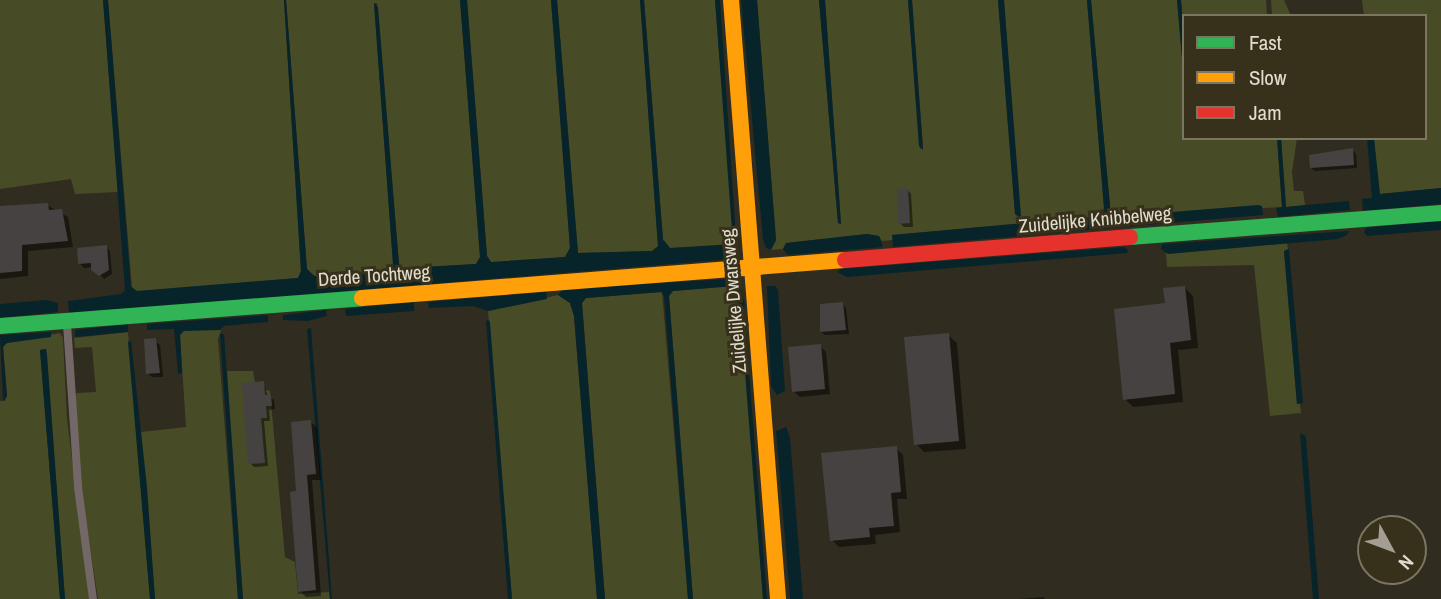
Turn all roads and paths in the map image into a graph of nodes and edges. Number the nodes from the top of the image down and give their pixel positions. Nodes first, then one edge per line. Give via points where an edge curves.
1 (731, 0) edge
2 (1441, 213) edge
3 (752, 268) junction
4 (66, 321) junction
5 (0, 326) edge
6 (93, 599) edge
7 (778, 599) edge

1 - 3 street, Zuidelijke Dwarsweg
2 - 3 street, Zuidelijke Knibbelweg
3 - 4 street, Derde Tochtweg
3 - 7 street, Zuidelijke Dwarsweg
4 - 5 street, Derde Tochtweg
4 - 6 lane via 78,486

